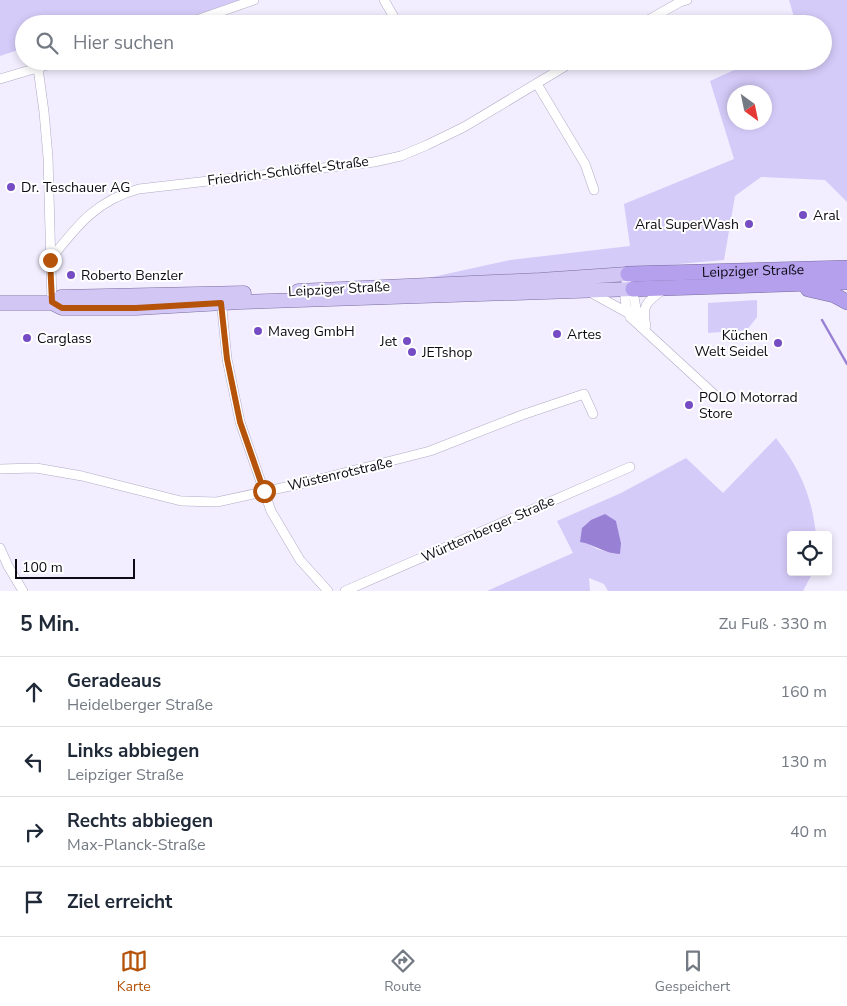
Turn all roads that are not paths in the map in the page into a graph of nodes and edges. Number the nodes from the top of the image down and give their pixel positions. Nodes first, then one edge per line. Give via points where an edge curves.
1 (254, 0) edge
2 (384, 0) edge
3 (687, 0) edge
4 (211, 15) edge
5 (393, 15) edge
6 (657, 15) edge
7 (31, 70) edge
8 (38, 70) edge
9 (560, 70) edge
10 (0, 79) edge
11 (537, 84) junction
12 (594, 190) dead end
13 (50, 260) junction
14 (847, 268) edge
15 (628, 274) junction
16 (847, 282) edge
17 (782, 284) junction
18 (668, 288) junction
19 (628, 289) junction
20 (587, 291) junction
21 (221, 298) junction
22 (52, 302) junction
23 (847, 302) edge
24 (0, 303) edge
25 (628, 313) junction
26 (648, 333) junction
27 (717, 397) dead end
28 (593, 414) dead end
29 (630, 467) dead end
30 (0, 469) edge
31 (264, 491) junction
32 (0, 548) edge
33 (23, 591) edge
34 (328, 591) edge
35 (346, 591) edge

1 - 4 street
2 - 5 street
3 - 6 street
7 - 10 street
8 - 13 street via 48,157
9 - 11 street, Friedrich-Schlöffel-Straße
11 - 12 street via 585,164
11 - 13 street, Friedrich-Schlöffel-Straße via 464,127 401,156 374,162 139,189 122,194 89,214
13 - 22 street
14 - 15 highway, Leipziger Straße
15 - 19 street
15 - 21 main road, Leipziger Straße
16 - 17 highway, Leipziger Straße
17 - 18 highway, Leipziger Straße
17 - 23 highway via 825,292
18 - 19 highway, Leipziger Straße
18 - 26 street via 644,308
19 - 20 main road, Leipziger Straße
19 - 25 street
19 - 26 street via 636,314
20 - 21 main road, Leipziger Straße
20 - 25 street
21 - 22 main road, Leipziger Straße via 61,297
21 - 31 street via 227,359 240,422
22 - 24 main road, Leipziger Straße
25 - 26 street
26 - 27 street
28 - 31 street, Wüstenrotstraße via 584,394 430,451
29 - 35 street, Württemberger Straße
30 - 31 street, Wüstenrotstraße via 36,468 73,474 181,501 217,502
31 - 34 street via 271,511 300,560
32 - 33 street

